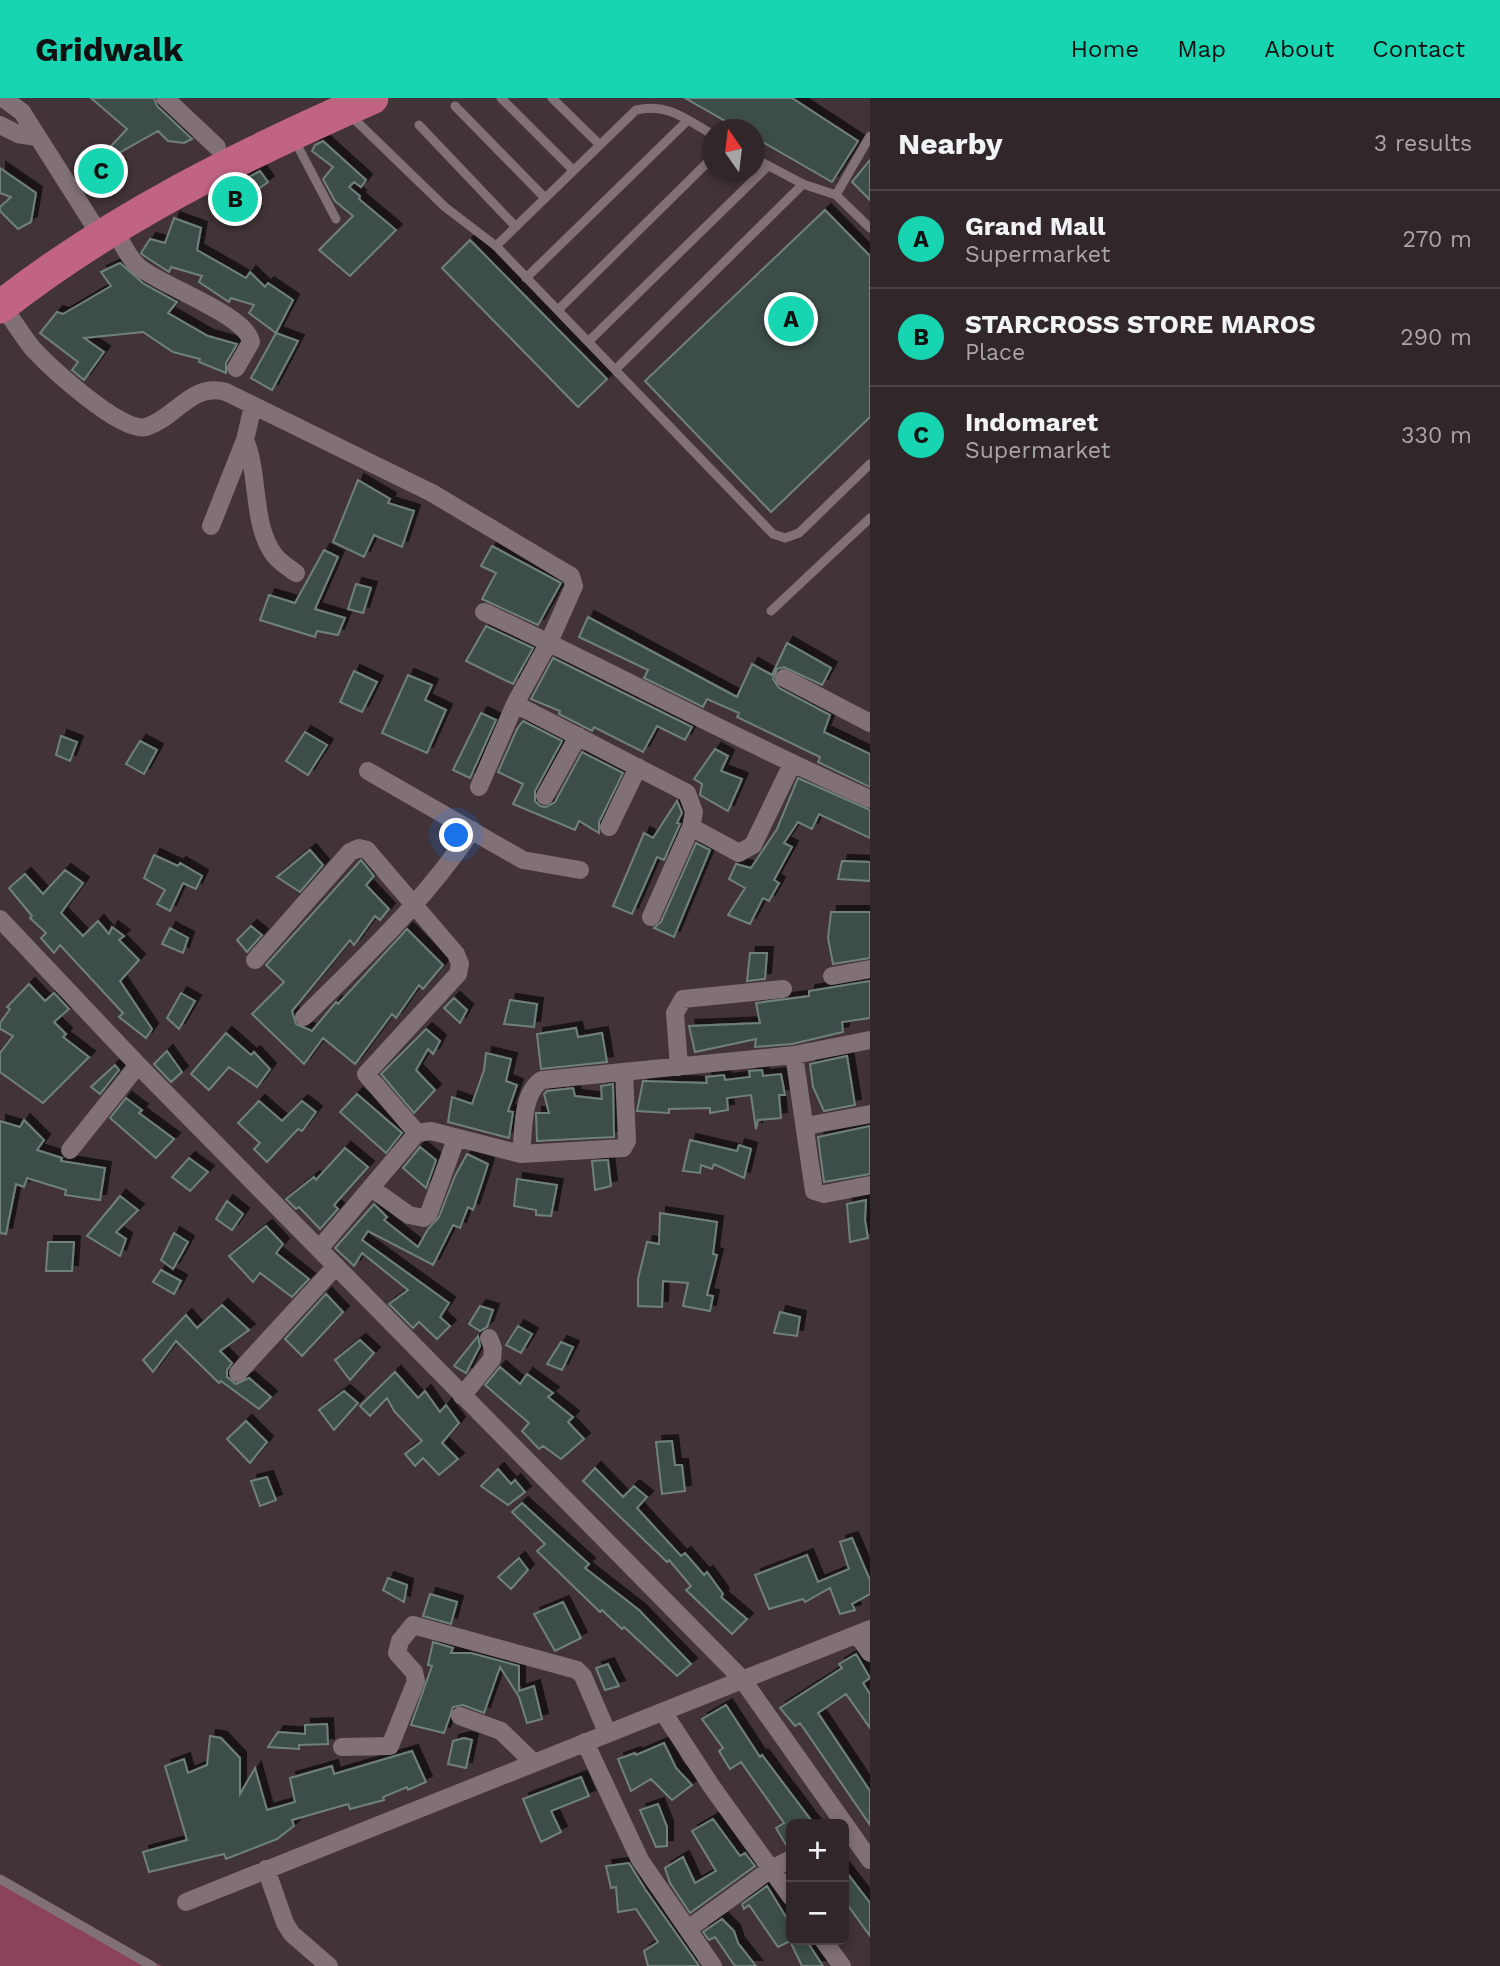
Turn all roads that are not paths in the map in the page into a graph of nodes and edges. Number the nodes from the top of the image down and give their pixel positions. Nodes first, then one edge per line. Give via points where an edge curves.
1 (3, 98) edge
2 (165, 98) edge
3 (501, 98) edge
4 (552, 98) edge
5 (347, 102) edge
6 (455, 106) dead end
7 (688, 120) junction
8 (0, 125) edge
9 (419, 125) dead end
10 (702, 128) edge
11 (292, 133) junction
12 (870, 136) edge
13 (36, 137) junction
14 (600, 145) junction
15 (217, 147) junction
16 (765, 164) edge
17 (768, 166) junction
18 (702, 168) edge
19 (573, 170) junction
20 (803, 184) junction
21 (836, 195) junction
22 (545, 198) junction
23 (336, 219) dead end
24 (101, 227) junction
25 (516, 227) junction
26 (870, 228) edge
27 (495, 246) junction
28 (526, 278) junction
29 (1, 299) edge
30 (558, 310) junction
31 (589, 341) junction
32 (236, 368) dead end
33 (617, 369) junction
34 (253, 406) junction
35 (245, 440) junction
36 (870, 464) edge
37 (870, 517) edge
38 (211, 526) dead end
39 (296, 573) dead end
40 (771, 611) dead end
41 (484, 612) dead end
42 (549, 642) junction
43 (784, 678) dead end
44 (515, 704) junction
45 (870, 723) edge
46 (578, 736) junction
47 (792, 764) junction
48 (638, 766) junction
49 (368, 771) dead end
50 (479, 788) dead end
51 (545, 796) dead end
52 (870, 799) edge
53 (609, 827) dead end
54 (691, 827) junction
55 (472, 830) junction
56 (580, 870) dead end
57 (414, 908) junction
58 (651, 917) dead end
59 (0, 919) edge
60 (256, 960) dead end
61 (870, 969) edge
62 (832, 976) dead end
63 (783, 989) dead end
64 (304, 1017) dead end
65 (870, 1040) edge
66 (794, 1055) junction
67 (138, 1065) junction
68 (679, 1067) junction
69 (624, 1072) junction
70 (870, 1114) edge
71 (807, 1126) junction
72 (417, 1133) junction
73 (456, 1139) junction
74 (70, 1150) dead end
75 (521, 1154) junction
76 (870, 1185) edge
77 (371, 1188) junction
78 (319, 1249) junction
79 (336, 1266) junction
80 (489, 1338) dead end
81 (238, 1373) dead end
82 (462, 1396) junction
83 (864, 1631) edge
84 (870, 1653) edge
85 (742, 1679) junction
86 (663, 1712) junction
87 (460, 1716) dead end
88 (607, 1732) junction
89 (585, 1742) junction
90 (342, 1747) dead end
91 (534, 1763) junction
92 (838, 1819) edge
93 (849, 1834) edge
94 (870, 1860) edge
95 (786, 1861) edge
96 (266, 1868) junction
97 (771, 1869) junction
98 (0, 1879) edge
99 (786, 1890) edge
100 (186, 1902) dead end
101 (688, 1929) junction
102 (827, 1945) edge
103 (152, 1966) edge
104 (329, 1966) edge
105 (713, 1966) edge
106 (842, 1966) edge

1 - 13 street via 22,112
2 - 15 street
3 - 19 lane
4 - 14 lane
5 - 11 highway
5 - 15 highway
5 - 27 lane via 444,207
6 - 22 lane
7 - 10 lane
7 - 14 lane via 654,106 636,110
7 - 28 lane
8 - 13 street
9 - 25 lane
11 - 23 lane
11 - 24 highway
12 - 21 lane
13 - 24 street
14 - 19 lane
15 - 24 highway
16 - 17 lane
17 - 20 lane
17 - 31 lane
18 - 30 lane
19 - 22 lane
20 - 21 lane
20 - 33 lane
21 - 26 lane
22 - 25 lane
24 - 29 highway
24 - 32 street via 152,278 230,318 248,333 251,342
25 - 27 lane
27 - 28 lane
28 - 30 lane
29 - 34 street via 33,348 51,366 132,427 146,427 204,390 226,392
30 - 31 lane
31 - 33 lane
33 - 36 lane via 773,534 785,538 799,533
34 - 35 street
34 - 42 street via 432,493 571,576 574,586
35 - 38 street
35 - 39 street via 270,546
37 - 40 lane
41 - 42 street
42 - 44 street
42 - 47 street
43 - 45 street
44 - 46 street
44 - 50 street
46 - 48 street
46 - 51 street
47 - 52 street
47 - 54 street via 746,852 739,853
48 - 53 street
48 - 54 street via 687,793 694,812
49 - 55 street
54 - 58 street
55 - 56 street via 523,860
55 - 57 street
57 - 60 street via 367,850 359,848 350,852
57 - 64 street
57 - 72 street via 456,954 458,974 366,1074
59 - 67 street
61 - 62 street
63 - 68 street via 683,999 675,1013
65 - 66 street
66 - 68 street
66 - 71 street
67 - 74 street
67 - 78 street
68 - 69 street
69 - 75 street via 542,1080 533,1086
69 - 75 street via 627,1142 623,1149
70 - 71 street
71 - 76 street via 814,1191 824,1194
72 - 73 street via 431,1131
72 - 77 street
73 - 75 street
73 - 77 street via 424,1219 409,1215
77 - 78 street
78 - 79 street
79 - 81 street
79 - 82 street
80 - 82 street via 494,1355
82 - 85 street
83 - 84 street
83 - 85 street
85 - 86 street
85 - 92 street
86 - 88 street
86 - 97 street
87 - 91 street via 501,1731
88 - 89 street
88 - 90 street via 583,1676 576,1670 413,1625 397,1653 416,1681 390,1746
89 - 91 street
89 - 101 street via 640,1860
91 - 96 street
93 - 94 street
95 - 97 street
96 - 100 street
96 - 104 street via 292,1934
97 - 99 street
97 - 101 street
98 - 103 lane
101 - 105 street
102 - 106 street

